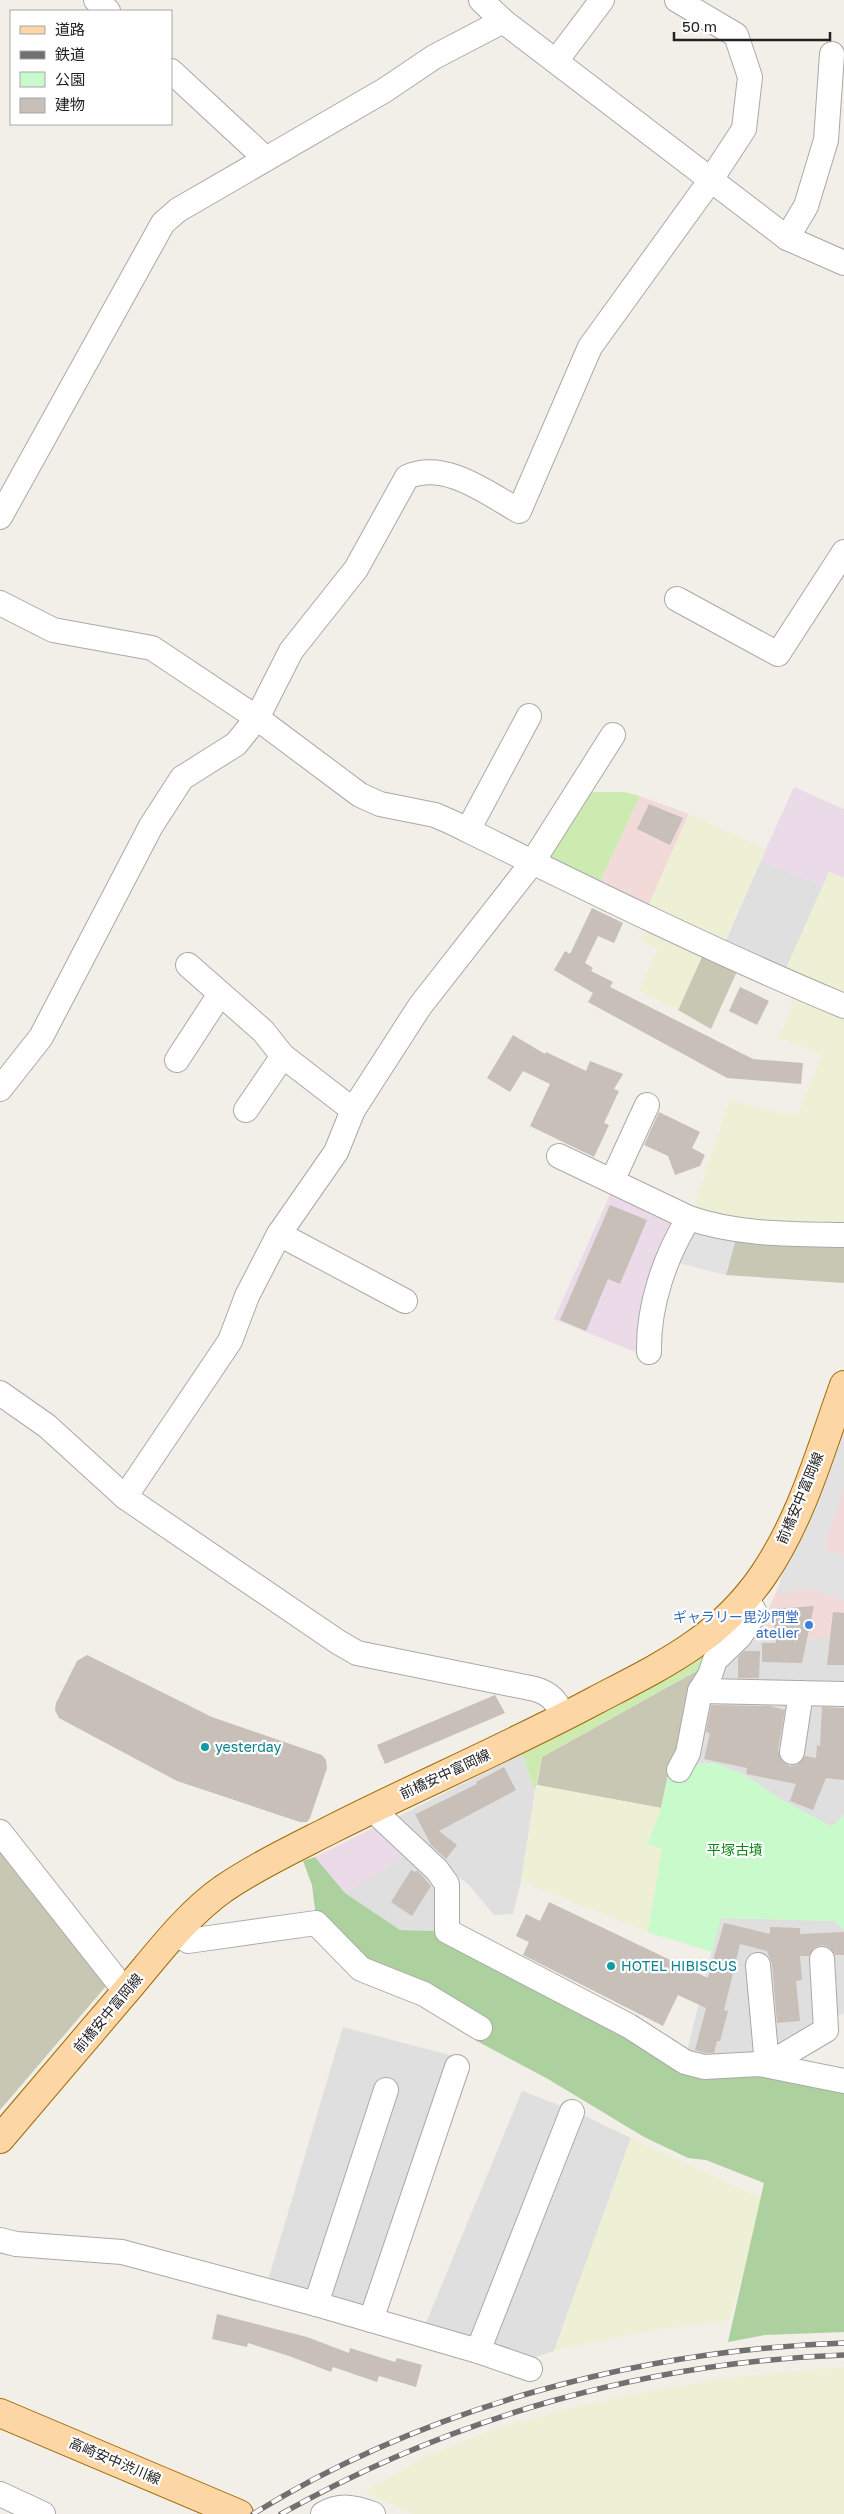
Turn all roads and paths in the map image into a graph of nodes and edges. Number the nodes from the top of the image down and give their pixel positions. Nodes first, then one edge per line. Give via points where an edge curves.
1 (96, 0) edge
2 (481, 0) edge
3 (602, 0) edge
4 (677, 0) edge
5 (107, 10) edge
6 (503, 21) junction
7 (832, 54) dead end
8 (556, 61) junction
9 (172, 72) edge
10 (266, 159) junction
11 (710, 181) junction
12 (787, 238) junction
13 (844, 263) edge
14 (0, 517) edge
15 (844, 552) edge
16 (677, 599) dead end
17 (0, 603) edge
18 (529, 716) dead end
19 (257, 718) junction
20 (613, 735) dead end
21 (468, 830) junction
22 (532, 863) junction
23 (188, 965) dead end
24 (220, 994) junction
25 (844, 1006) edge
26 (283, 1056) junction
27 (177, 1060) dead end
28 (0, 1090) edge
29 (647, 1105) dead end
30 (246, 1110) dead end
31 (353, 1110) junction
32 (560, 1156) dead end
33 (612, 1181) junction
34 (689, 1218) junction
35 (279, 1234) junction
36 (844, 1235) edge
37 (405, 1301) dead end
38 (649, 1352) dead end
39 (844, 1385) edge
40 (0, 1393) edge
41 (125, 1497) junction
42 (746, 1597) junction
43 (700, 1691) junction
44 (801, 1693) junction
45 (844, 1694) edge
46 (564, 1717) junction
47 (792, 1752) dead end
48 (679, 1770) dead end
49 (372, 1809) junction
50 (0, 1832) edge
51 (176, 1933) junction
52 (822, 1960) dead end
53 (758, 1965) dead end
54 (126, 1992) junction
55 (480, 2028) dead end
56 (768, 2065) junction
57 (457, 2067) dead end
58 (844, 2081) edge
59 (386, 2090) dead end
60 (572, 2112) dead end
61 (0, 2139) edge
62 (0, 2240) edge
63 (316, 2304) junction
64 (371, 2320) junction
65 (478, 2351) junction
66 (530, 2369) dead end
67 (0, 2413) edge
68 (0, 2494) edge
69 (234, 2512) edge
70 (43, 2514) edge
71 (323, 2514) edge
72 (373, 2514) edge

1 - 5 street
2 - 6 street
3 - 8 street
4 - 11 street via 736,36 750,77 744,129
6 - 8 street
6 - 10 street via 434,57 385,90
7 - 12 street via 826,140 806,206
8 - 11 street
9 - 10 street
10 - 14 street via 178,210 163,223
11 - 12 street
11 - 19 street via 590,347 519,511 453,476 426,472 407,477 356,569 291,651
12 - 13 street
15 - 16 street via 778,654
17 - 19 street via 53,630 152,648
18 - 21 street
19 - 21 street via 360,795 380,804 435,815
19 - 28 street via 236,744 182,778 151,826 41,1037
20 - 22 street
21 - 22 street
22 - 25 street via 743,964
22 - 31 street via 420,1006
23 - 24 street
24 - 26 street via 263,1031
24 - 27 street
26 - 30 street
26 - 31 street
29 - 33 street
31 - 35 street via 336,1152
32 - 33 street
33 - 34 street
34 - 36 street via 730,1229
34 - 38 street via 672,1245 648,1327
35 - 37 street
35 - 41 street via 247,1296 230,1341
39 - 42 main road, 前橋安中富岡線 via 801,1504 781,1546
40 - 41 street via 47,1426
41 - 46 street via 357,1653 535,1688 554,1698
42 - 43 street via 755,1613 740,1636 715,1660
42 - 46 main road, 前橋安中富岡線 via 698,1644
43 - 44 street
43 - 48 street via 688,1753
44 - 45 street
44 - 47 street
46 - 49 main road, 前橋安中富岡線
49 - 51 main road, 前橋安中富岡線 via 255,1869 221,1891
49 - 56 street via 437,1870 447,1884 447,1931 629,2026 685,2062 704,2067
50 - 54 street
51 - 54 main road, 前橋安中富岡線
51 - 55 street via 188,1942 316,1924 361,1969 424,1994
52 - 56 street via 826,2030
53 - 56 street
54 - 61 main road, 前橋安中富岡線
56 - 58 street
57 - 64 street
59 - 63 street
60 - 65 street
62 - 63 street via 122,2252
63 - 64 street
64 - 65 street
65 - 66 street
67 - 69 main road, 高崎安中渋川線
68 - 70 street
71 - 72 street via 351,2506

